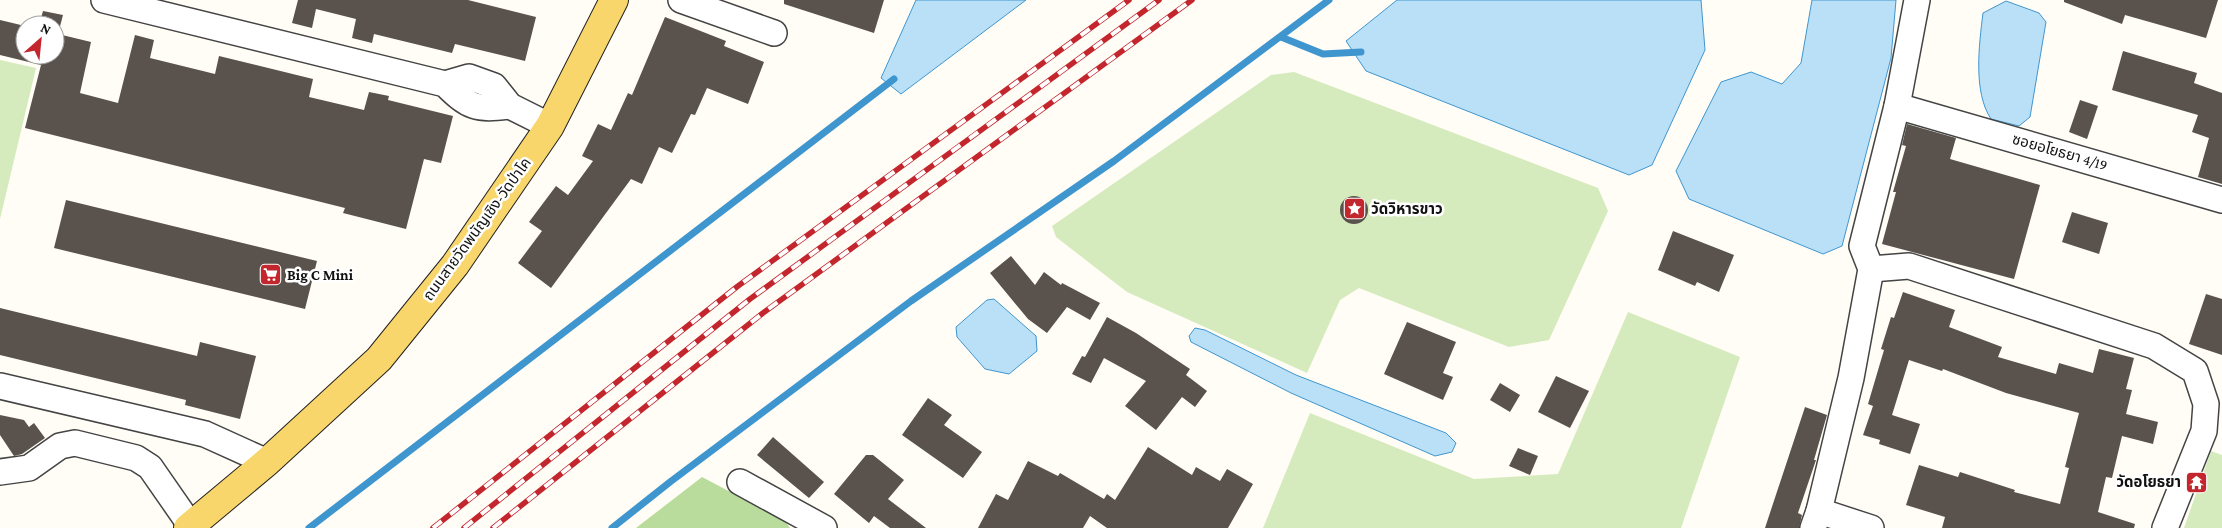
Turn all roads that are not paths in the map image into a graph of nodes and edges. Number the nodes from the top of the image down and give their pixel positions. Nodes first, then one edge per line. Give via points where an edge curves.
1 (614, 0) edge
2 (681, 0) edge
3 (1917, 0) edge
4 (116, 1) edge
5 (774, 33) dead end
6 (1897, 106) junction
7 (550, 126) junction
8 (2222, 200) edge
9 (1871, 269) junction
10 (0, 386) edge
11 (267, 462) junction
12 (0, 472) edge
13 (740, 482) dead end
14 (1816, 520) edge
15 (190, 527) edge
16 (824, 528) edge
17 (1871, 528) edge
18 (2164, 528) edge

1 - 7 main road, ถนนสายวัดพนัญเชิง-วัดป่าโค
2 - 5 street
3 - 6 street
4 - 7 street via 445,84 469,78 494,86 510,106
6 - 8 street, ซอยอโยธยา 4/19
6 - 9 street via 1862,246
7 - 11 main road, ถนนสายวัดพนัญเชิง-วัดป่าโค via 455,265 379,359
9 - 14 street via 1851,378
9 - 18 street via 1909,266 2154,346 2195,370 2206,404 2204,431
10 - 11 street via 205,434
11 - 15 main road, ถนนสายวัดพนัญเชิง-วัดป่าโค
12 - 15 street via 29,468 60,446 75,443 136,458 150,467
13 - 16 street
14 - 17 street

